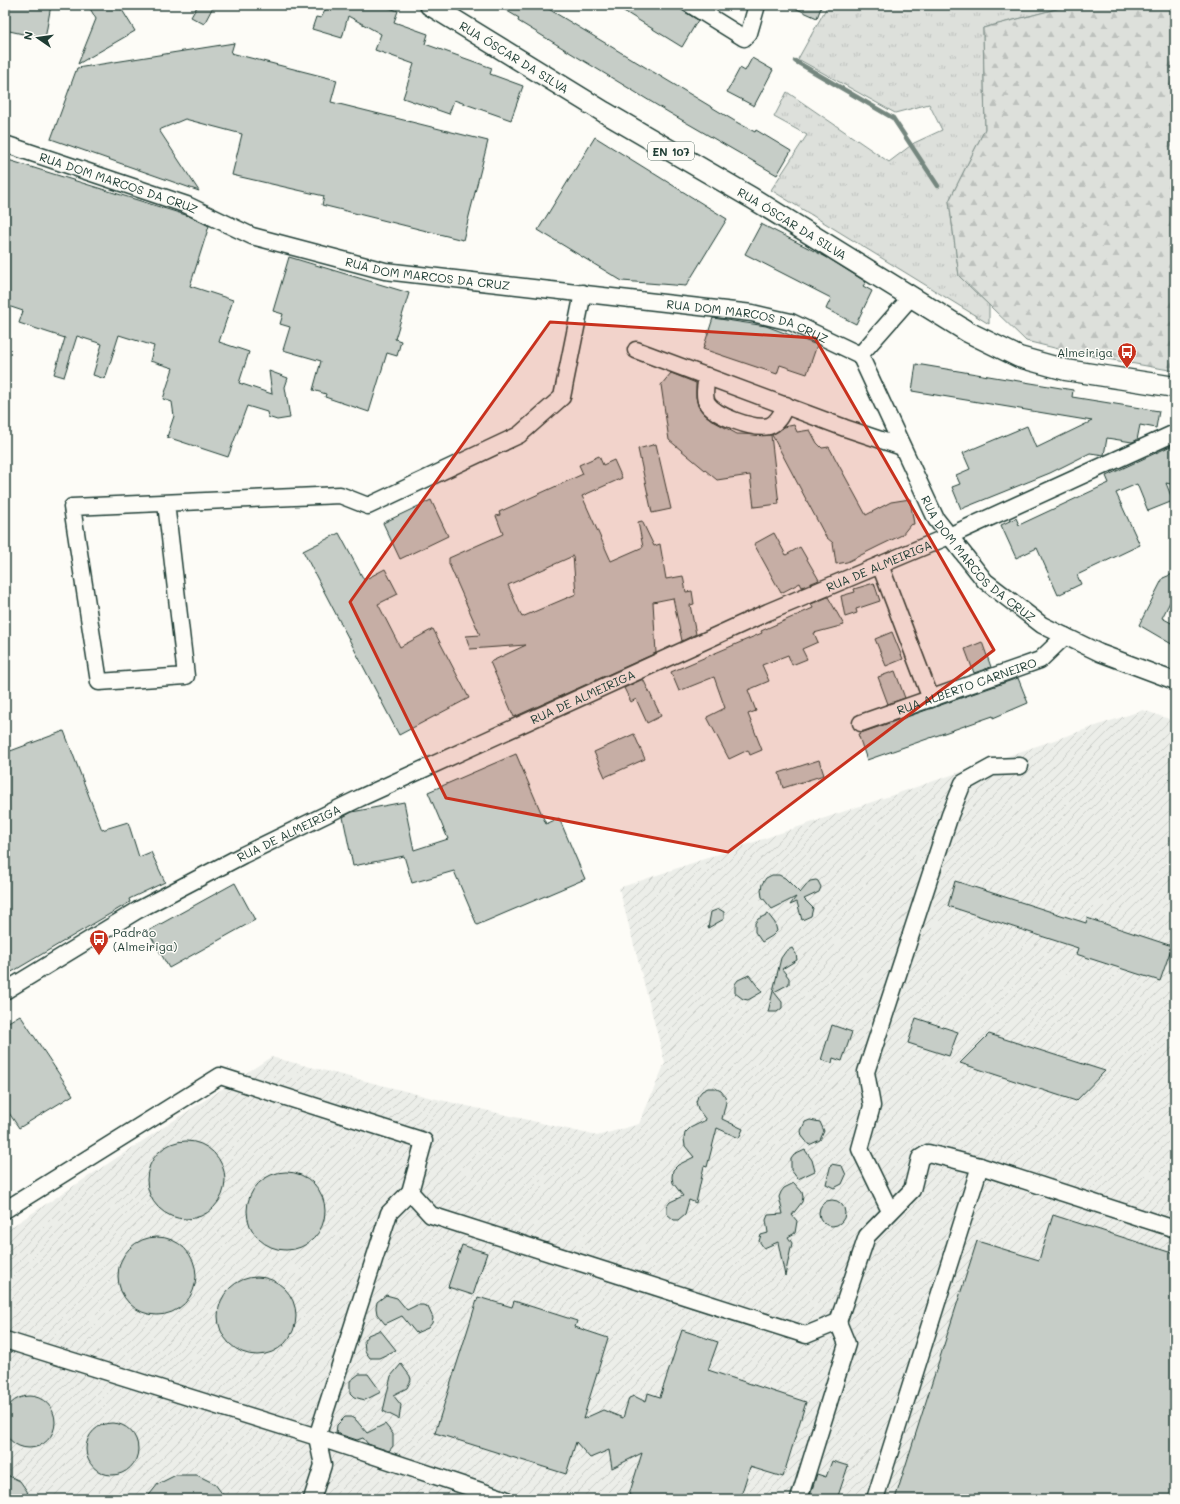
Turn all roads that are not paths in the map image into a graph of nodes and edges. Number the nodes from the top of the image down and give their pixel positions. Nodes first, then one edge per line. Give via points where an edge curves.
1 (430, 5) edge
2 (691, 5) edge
3 (757, 5) edge
4 (5, 144) edge
5 (583, 293) junction
6 (911, 297) junction
7 (636, 350) dead end
8 (860, 355) junction
9 (707, 376) junction
10 (1175, 387) edge
11 (786, 405) junction
12 (1175, 433) edge
13 (902, 447) junction
14 (166, 503) junction
15 (949, 536) junction
16 (880, 566) junction
17 (1065, 636) junction
18 (1175, 681) edge
19 (931, 699) junction
20 (861, 723) dead end
21 (1020, 766) dead end
22 (5, 991) edge
23 (980, 1166) junction
24 (410, 1192) junction
25 (5, 1210) edge
26 (890, 1211) junction
27 (1175, 1229) edge
28 (838, 1322) junction
29 (5, 1340) edge
30 (317, 1437) junction
31 (312, 1499) edge
32 (505, 1499) edge
33 (799, 1499) edge
34 (875, 1499) edge

1 - 6 main road, RUA ÓSCAR DA SILVA / EN 107 via 604,112 752,198
2 - 3 street via 744,38 749,33
4 - 5 street, RUA DOM MARCOS DA CRUZ via 187,206 252,236 385,270
5 - 8 street, RUA DOM MARCOS DA CRUZ via 752,313 791,322
5 - 14 street via 562,397 519,435 368,506 340,495
6 - 8 street
6 - 10 main road, RUA ÓSCAR DA SILVA / EN 107 via 968,332 1019,357 1066,370
7 - 9 street
8 - 13 street, RUA DOM MARCOS DA CRUZ
9 - 11 street
9 - 11 street via 707,403 716,412 745,424 756,427 769,426 776,422
11 - 13 street
12 - 15 street, RUA DE ALMEIRIGA
13 - 15 street, RUA DOM MARCOS DA CRUZ via 936,519
14 - 14 street via 72,507 98,682 186,676
15 - 16 street, RUA DE ALMEIRIGA
15 - 17 street, RUA DOM MARCOS DA CRUZ via 985,581 1042,625
16 - 19 street
16 - 22 street, RUA DE ALMEIRIGA via 768,612 360,798 138,910
17 - 18 street, RUA DOM MARCOS DA CRUZ via 1100,653
17 - 19 street, RUA ALBERTO CARNEIRO via 1040,660
19 - 20 street, RUA ALBERTO CARNEIRO
21 - 26 street via 992,767 962,783 866,1072 872,1106 860,1149
23 - 26 street via 928,1152 920,1158 912,1190
23 - 27 street
23 - 34 street
24 - 25 street via 424,1141 220,1076
24 - 28 street via 432,1216 806,1334
24 - 30 street via 388,1213
26 - 28 street via 867,1236
28 - 33 street via 847,1344
29 - 30 street
30 - 31 street via 322,1465
30 - 32 street

